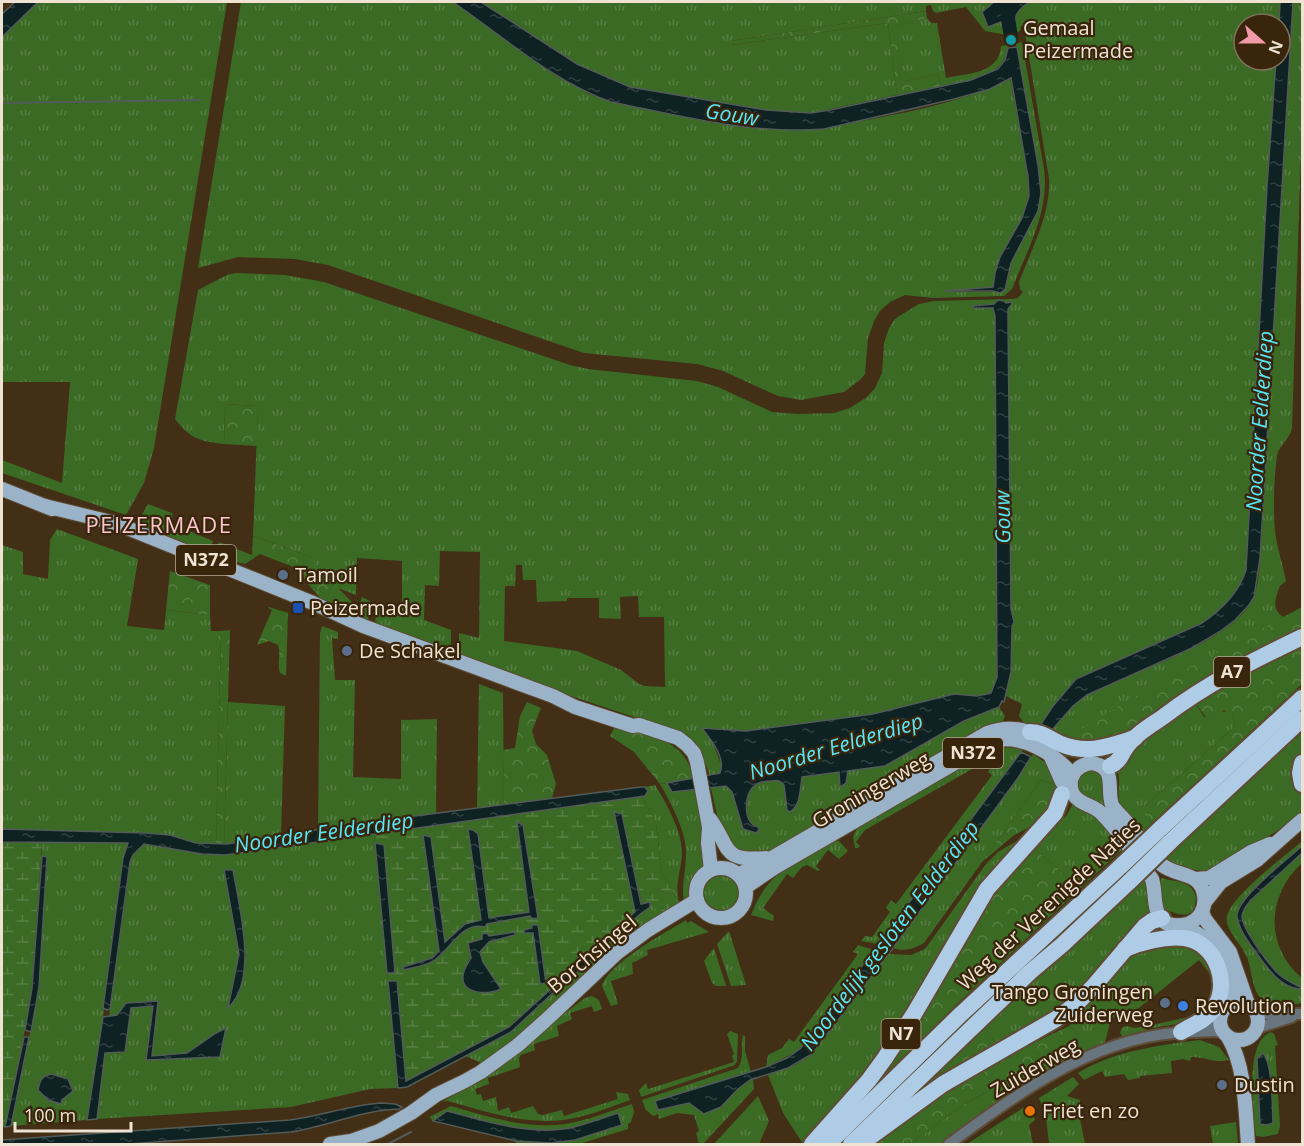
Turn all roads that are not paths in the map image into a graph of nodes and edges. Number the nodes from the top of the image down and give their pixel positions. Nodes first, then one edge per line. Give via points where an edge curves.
1 (2, 489) edge
2 (1302, 637) edge
3 (1302, 698) edge
4 (1302, 719) edge
5 (1036, 738) junction
6 (1135, 738) junction
7 (1081, 758) junction
8 (1302, 763) edge
9 (1107, 766) junction
10 (1067, 782) junction
11 (1302, 784) edge
12 (1302, 820) edge
13 (708, 821) junction
14 (1165, 836) junction
15 (1277, 841) junction
16 (769, 858) junction
17 (717, 868) junction
18 (739, 874) junction
19 (1196, 879) junction
20 (746, 887) junction
21 (700, 906) junction
22 (1203, 907) junction
23 (1162, 918) junction
24 (1181, 925) junction
25 (1124, 950) junction
26 (1230, 1004) junction
27 (1252, 1009) junction
28 (1300, 1014) edge
29 (1220, 1017) junction
30 (1257, 1028) junction
31 (1182, 1032) junction
32 (1226, 1035) junction
33 (1247, 1039) junction
34 (1243, 1088) junction
35 (330, 1144) edge
36 (812, 1144) edge
37 (828, 1144) edge
38 (851, 1144) edge
39 (860, 1144) edge
40 (949, 1144) edge
41 (1248, 1144) edge

1 - 13 main road, N372 via 296,605 363,626 596,715 676,737 695,757
2 - 6 highway, A7 via 1232,672
3 - 14 highway, Weg der Verenigde Naties / N7 via 1232,763
4 - 14 highway, Weg der Verenigde Naties / N7 via 1222,793
5 - 6 highway, A7 via 1095,749
5 - 7 main road, N372
5 - 10 main road, Groningerweg / N372
5 - 16 main road, Groningerweg / N372 via 1013,728 987,733
5 - 20 main road, Groningerweg / N372 via 990,743
6 - 9 highway, A7 via 1119,760
7 - 9 main road, N372 via 1095,757
7 - 10 main road
8 - 11 highway
9 - 10 main road via 1086,764
9 - 19 main road via 1117,780 1113,800 1123,818 1159,862
10 - 23 main road, N372 via 1079,801 1101,813 1152,879 1155,909
10 - 36 highway, N7 via 1057,810 987,889 914,1014 874,1073
12 - 15 main road
13 - 16 main road, N372 via 735,855
13 - 17 main road, N372 via 716,842
14 - 37 highway, Weg der Verenigde Naties / N7, bridge via 1119,867
14 - 38 highway, Weg der Verenigde Naties / N7, bridge via 1130,881
15 - 19 main road via 1209,878
15 - 22 main road via 1257,860 1221,882
16 - 18 main road, Groningerweg / N372
17 - 18 main road
17 - 21 main road via 704,874 698,883
18 - 20 main road
19 - 22 main road via 1203,892
20 - 21 main road via 745,902 734,915 719,918
21 - 35 main road, Borchsingel via 633,940 545,1021 465,1081 370,1134
22 - 24 main road via 1194,921
22 - 27 main road via 1205,919 1230,952
23 - 24 main road
23 - 25 highway via 1146,924
24 - 26 main road via 1200,934 1219,953 1231,986
25 - 31 highway via 1154,940 1183,938 1200,945 1212,958 1222,980 1219,999 1209,1015
25 - 39 highway via 1066,1013 943,1084
26 - 27 main road via 1240,1002
26 - 29 main road
27 - 28 street
27 - 30 main road
28 - 30 street
29 - 31 street, Zuiderweg
29 - 32 main road
30 - 33 main road
31 - 32 street, Zuiderweg
31 - 40 street, Zuiderweg via 1129,1042 1068,1064
32 - 33 main road via 1238,1041
32 - 34 main road via 1238,1056
33 - 34 main road
34 - 41 main road

